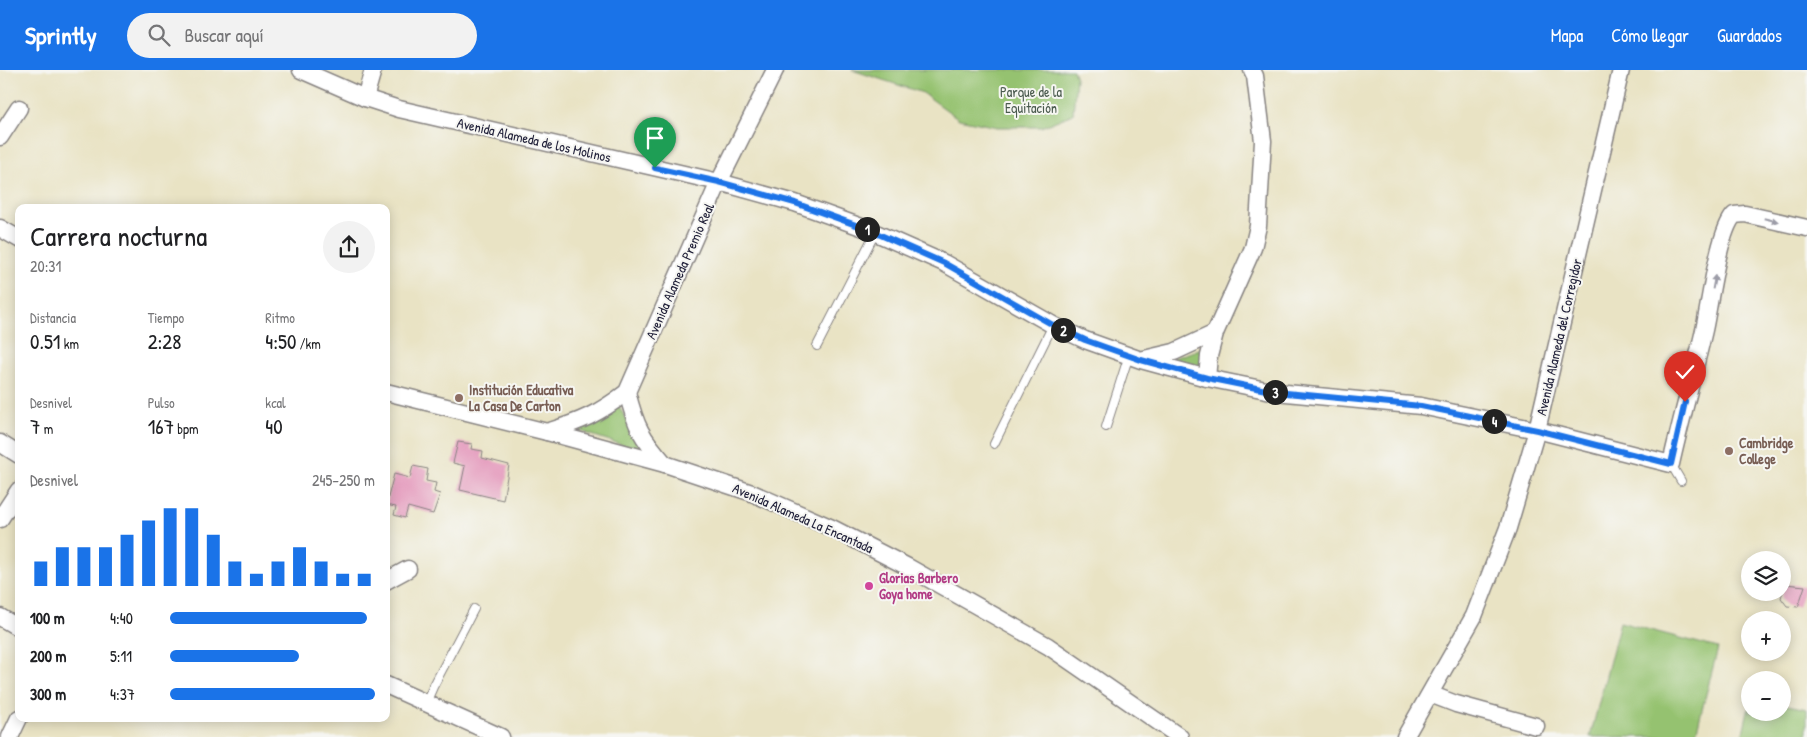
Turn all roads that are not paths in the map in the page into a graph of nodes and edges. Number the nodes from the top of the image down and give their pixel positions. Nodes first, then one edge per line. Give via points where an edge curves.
1 (301, 70) edge
2 (372, 70) edge
3 (775, 70) edge
4 (1252, 70) edge
5 (1620, 70) edge
6 (365, 98) junction
7 (19, 108) dead end
8 (0, 138) edge
9 (719, 182) junction
10 (0, 228) edge
11 (1807, 228) edge
12 (876, 233) junction
13 (15, 237) edge
14 (1053, 325) junction
15 (1215, 333) junction
16 (817, 346) dead end
17 (1135, 358) junction
18 (1207, 378) junction
19 (627, 392) junction
20 (390, 393) edge
21 (1106, 427) dead end
22 (1537, 430) junction
23 (547, 432) junction
24 (0, 443) edge
25 (994, 444) dead end
26 (15, 452) edge
27 (1663, 462) junction
28 (665, 464) junction
29 (1681, 481) dead end
30 (15, 496) edge
31 (0, 519) edge
32 (408, 569) dead end
33 (390, 579) edge
34 (474, 609) dead end
35 (0, 617) edge
36 (15, 626) edge
37 (390, 687) edge
38 (1430, 694) junction
39 (426, 703) junction
40 (17, 722) edge
41 (1536, 726) dead end
42 (477, 732) edge
43 (1174, 735) edge
44 (1408, 735) edge
45 (10, 737) edge
46 (501, 737) edge

1 - 6 street, Avenida Alameda de los Molinos
2 - 6 street
3 - 9 street, Avenida Alameda Premio Real
4 - 15 street via 1263,141 1258,226 1253,248
5 - 22 street, Avenida Alameda del Corregidor
6 - 9 street, Avenida Alameda de los Molinos via 399,109
7 - 8 street
9 - 12 street, Avenida Alameda de los Molinos via 795,203
9 - 19 street, Avenida Alameda Premio Real
10 - 13 street
27 -> 11 street via 1704,330 1728,222 1734,215 1745,214
12 - 14 street, Avenida Alameda de los Molinos via 944,263
12 - 16 lane
14 - 17 street, Avenida Alameda de los Molinos
14 - 25 lane
15 - 17 street via 1174,352
15 - 18 street
17 - 18 street, Avenida Alameda de los Molinos
17 - 21 lane
18 - 22 street, Avenida Alameda de los Molinos via 1276,392 1421,406
19 - 23 street, Avenida Alameda Premio Real via 580,422
19 - 28 street via 634,420 645,442
20 - 23 street, Avenida Alameda La Encantada
22 - 27 street, Avenida Alameda de los Molinos
22 - 38 street, Avenida Alameda del Corregidor via 1508,528 1474,616
23 - 28 street, Avenida Alameda La Encantada
24 - 26 street
27 - 29 lane
28 - 43 street, Avenida Alameda La Encantada via 752,493 832,528 908,567 1048,646
30 - 31 street
32 - 33 street
34 - 39 lane
35 - 36 street
37 - 39 street
38 - 41 street
38 - 44 street, Avenida Alameda del Corregidor
39 - 42 street
40 - 45 street
42 - 46 street

